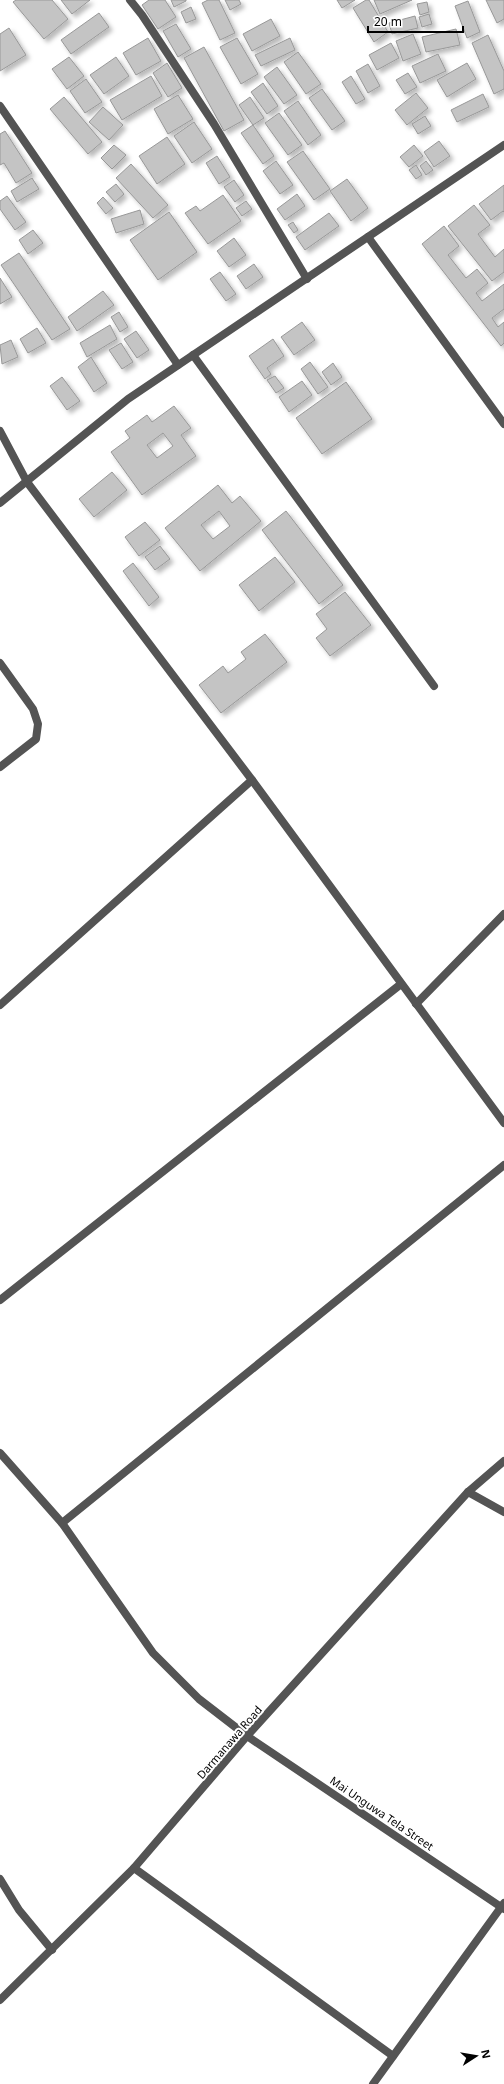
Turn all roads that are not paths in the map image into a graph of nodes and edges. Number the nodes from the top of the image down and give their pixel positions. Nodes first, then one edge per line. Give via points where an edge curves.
1 (130, 0) edge
2 (0, 106) edge
3 (504, 145) edge
4 (368, 237) junction
5 (307, 279) junction
6 (193, 355) junction
7 (178, 366) junction
8 (504, 424) edge
9 (0, 431) edge
10 (27, 482) junction
11 (0, 504) edge
12 (0, 663) edge
13 (434, 686) dead end
14 (0, 767) edge
15 (252, 780) junction
16 (504, 914) edge
17 (401, 984) junction
18 (416, 1004) junction
19 (0, 1005) edge
20 (504, 1123) edge
21 (504, 1164) edge
22 (0, 1300) edge
23 (0, 1452) edge
24 (504, 1461) edge
25 (468, 1492) junction
26 (504, 1512) edge
27 (62, 1523) junction
28 (247, 1736) junction
29 (134, 1868) junction
30 (0, 1879) edge
31 (503, 1906) edge
32 (52, 1950) junction
33 (0, 2000) edge
34 (393, 2056) junction
35 (373, 2084) edge

1 - 5 street via 214,124
2 - 7 street
3 - 4 street
4 - 5 street
4 - 8 street
5 - 6 street
6 - 7 street
6 - 13 street
7 - 10 street via 128,399
9 - 10 street
10 - 11 street
10 - 15 street
12 - 14 street via 33,709 38,724 36,739
15 - 17 street
15 - 19 street
16 - 18 street
17 - 18 street
17 - 22 street
18 - 20 street
21 - 27 street
23 - 27 street, Mai Unguwa Tela Street
24 - 25 street, Darmanawa Road
25 - 26 street
25 - 28 street, Darmanawa Road
27 - 28 street, Mai Unguwa Tela Street via 153,1653 199,1699
28 - 29 street, Darmanawa Road
28 - 31 street, Mai Unguwa Tela Street
29 - 32 street, Darmanawa Road
29 - 34 street
30 - 32 street via 19,1910
31 - 34 street
32 - 33 street, Darmanawa Road
34 - 35 street

